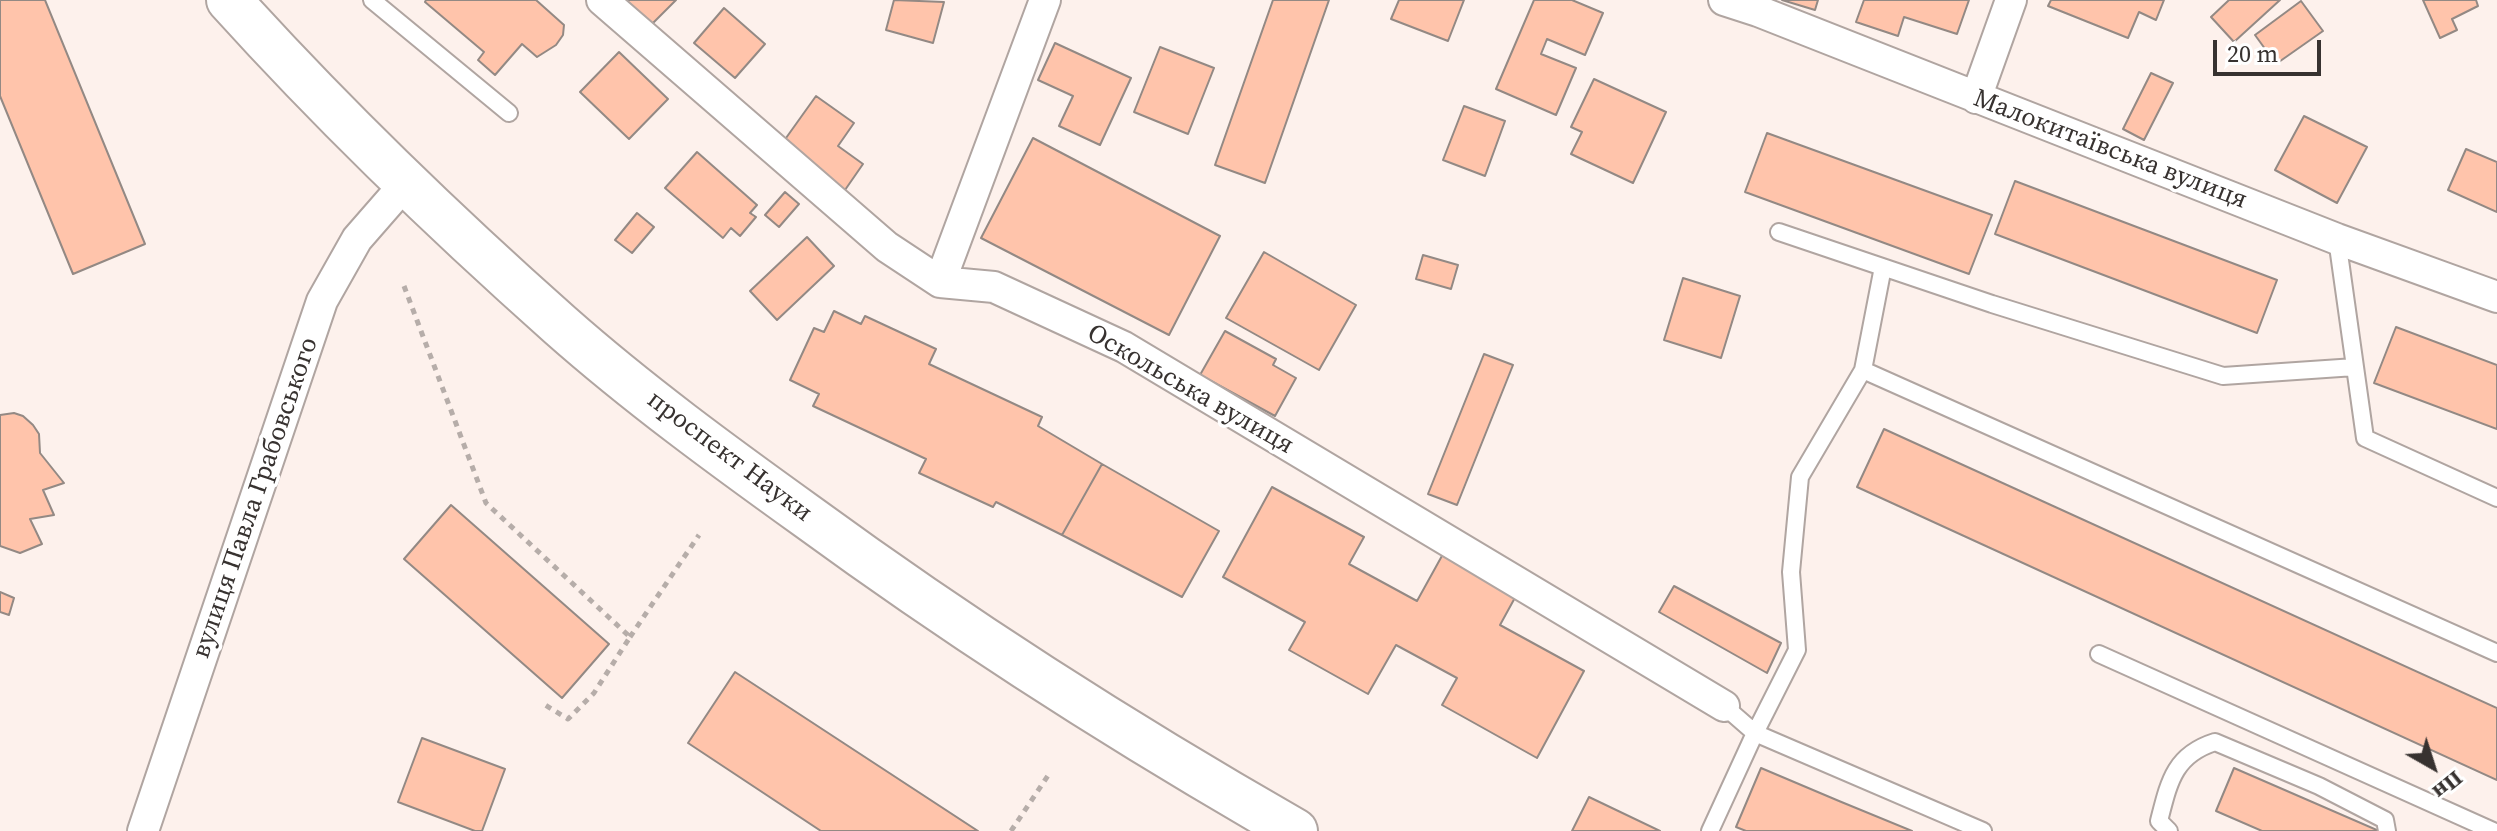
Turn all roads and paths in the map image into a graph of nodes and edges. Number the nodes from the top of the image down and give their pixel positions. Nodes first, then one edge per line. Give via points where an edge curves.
1 (229, 0) edge
2 (372, 0) edge
3 (602, 0) edge
4 (1045, 0) edge
5 (1724, 0) edge
6 (2011, 0) edge
7 (1976, 98) junction
8 (509, 113) dead end
9 (405, 184) junction
10 (1779, 232) dead end
11 (2337, 239) junction
12 (1883, 267) junction
13 (940, 282) junction
14 (404, 286) dead end
15 (2497, 297) edge
16 (2355, 367) junction
17 (1863, 370) junction
18 (2497, 498) edge
19 (699, 535) dead end
20 (630, 637) junction
21 (2497, 653) edge
22 (2099, 654) dead end
23 (542, 703) dead end
24 (1724, 706) joint
25 (1755, 733) junction
26 (1049, 774) dead end
27 (143, 831) edge
28 (1011, 831) edge
29 (1295, 831) edge
30 (1710, 831) edge
31 (1983, 831) edge
32 (2169, 831) edge
33 (2387, 831) edge
34 (2493, 831) edge

1 - 9 main road, проспект Науки
2 - 8 lane
3 - 13 street, Оскольська вулиця via 887,247
4 - 13 street
5 - 7 street, Малокитаївська вулиця
6 - 7 street
7 - 11 street, Малокитаївська вулиця
9 - 27 street, вулиця Павла Грабовського via 357,239 322,301
9 - 29 main road, проспект Науки via 562,327 739,468 931,607
10 - 12 lane
11 - 15 street, Малокитаївська вулиця
11 - 16 lane
12 - 16 lane via 2223,376
12 - 17 lane
13 - 24 street, Оскольська вулиця via 994,287 1124,347
14 - 20 path via 486,503
16 - 18 lane via 2365,438
17 - 21 lane
17 - 25 lane via 1800,477 1791,572 1797,650
19 - 20 path
20 - 23 path via 594,693 568,719
22 - 34 lane
24 - 25 lane
25 - 30 lane
25 - 31 lane
26 - 28 path
32 - 33 lane via 2159,821 2170,780 2193,749 2215,742 2385,820

